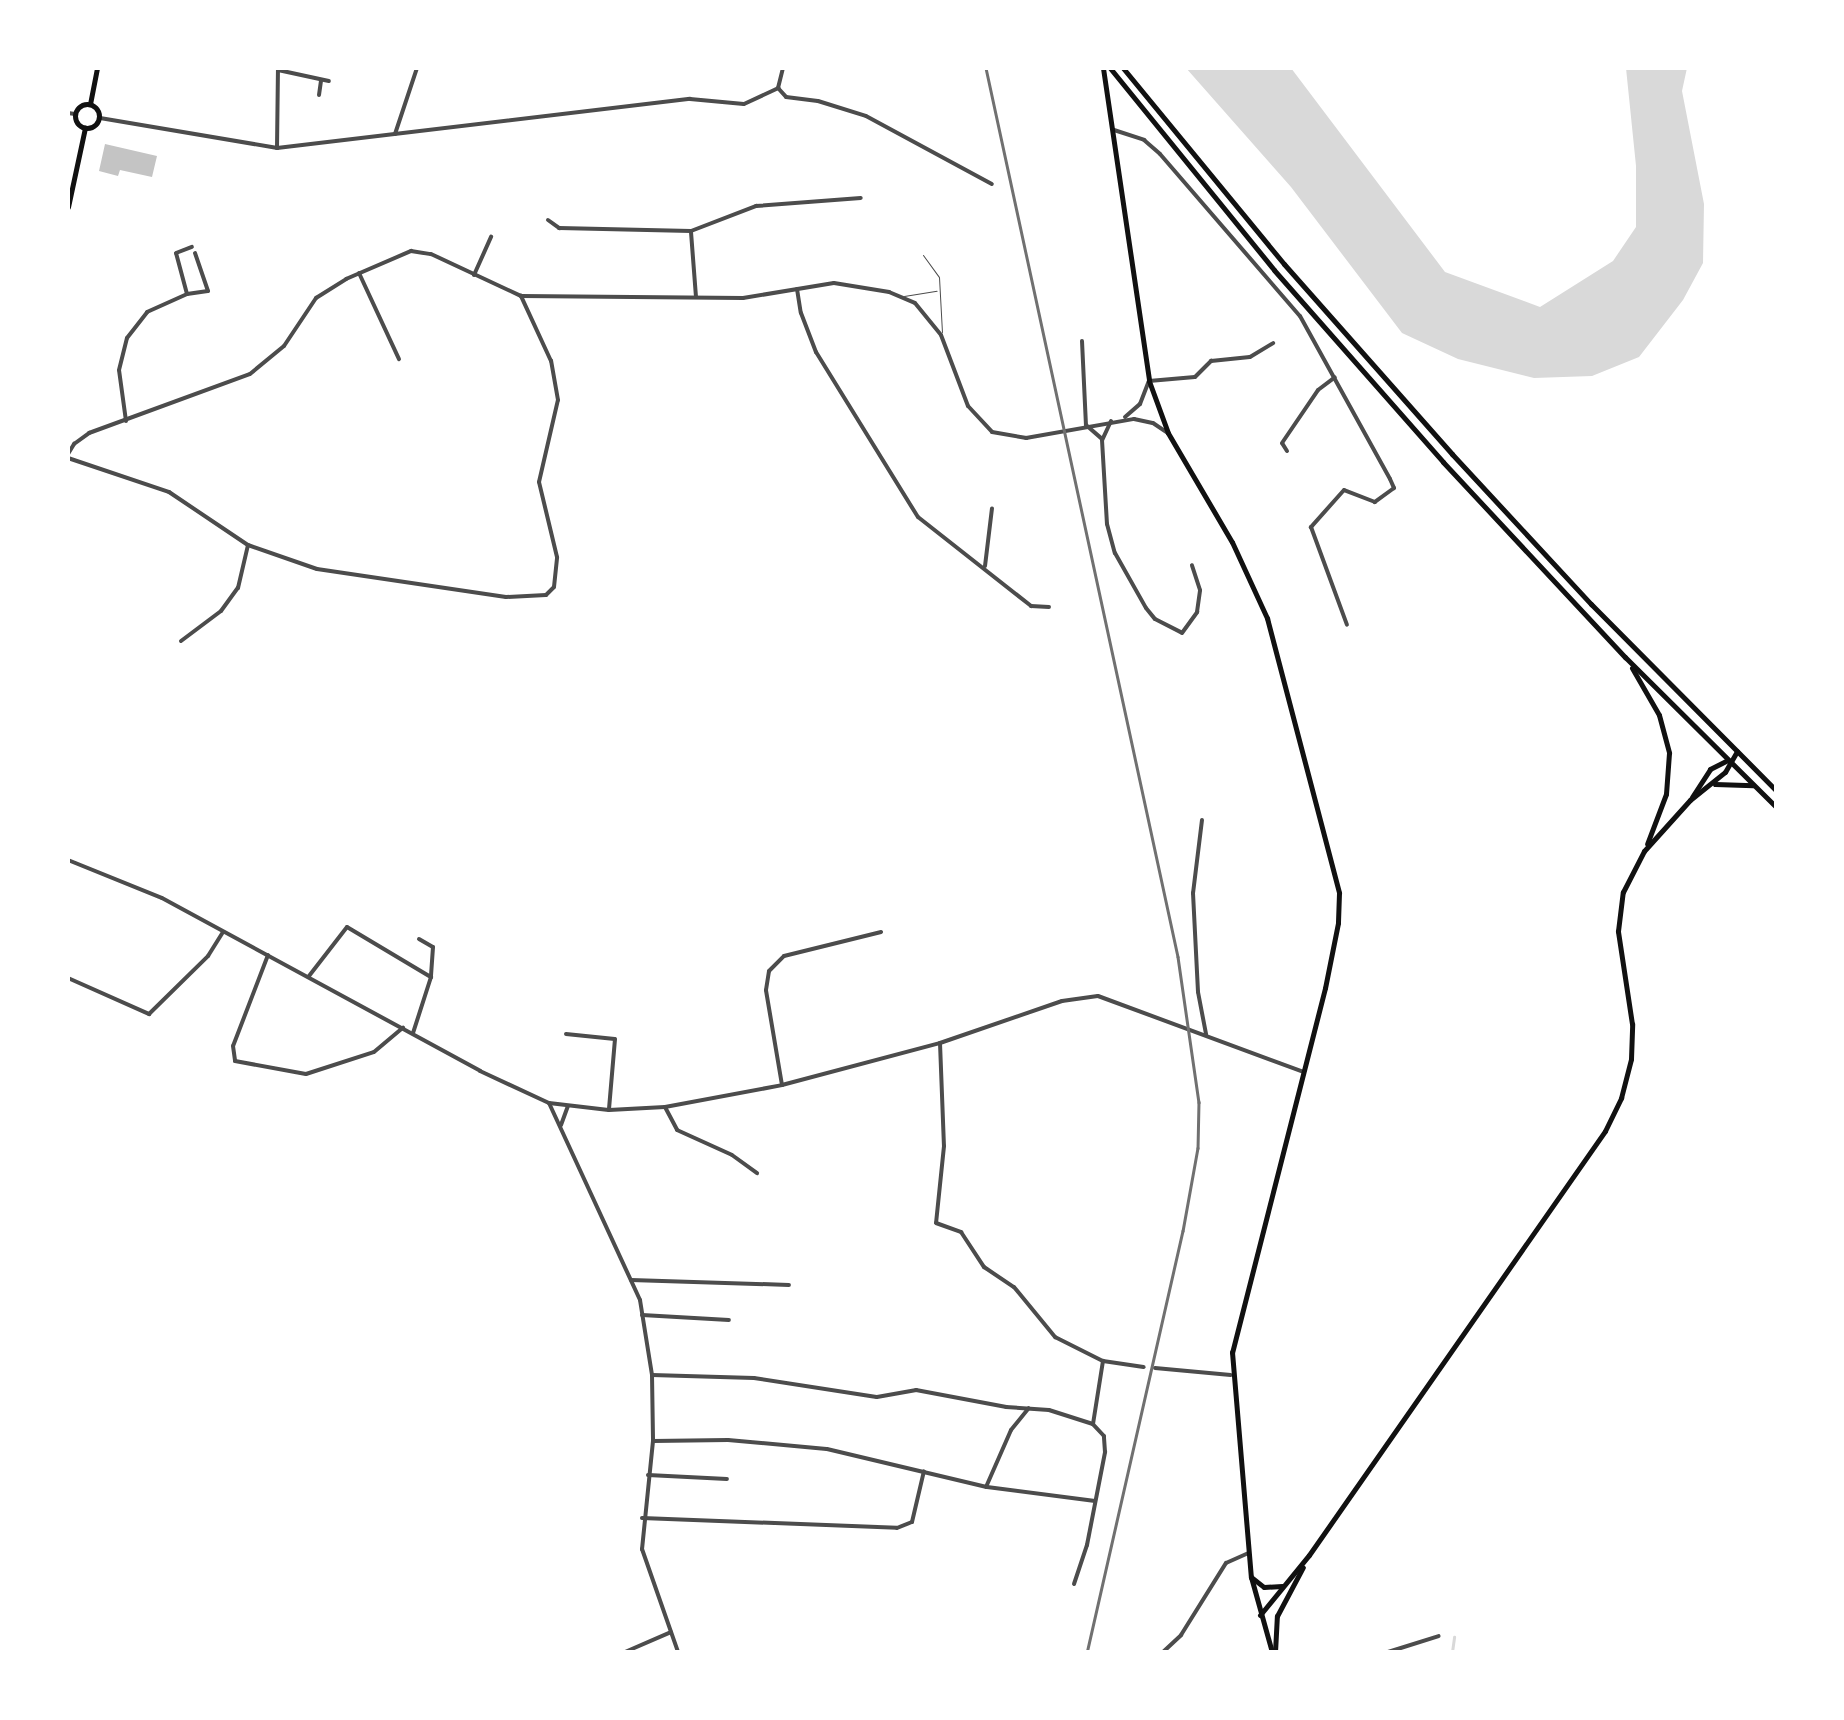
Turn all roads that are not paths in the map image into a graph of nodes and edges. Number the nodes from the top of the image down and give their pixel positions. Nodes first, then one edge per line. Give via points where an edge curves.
1 (97, 68) edge
2 (417, 68) edge
3 (782, 68) edge
4 (1106, 68) edge
5 (1123, 68) edge
6 (278, 69) edge
7 (321, 80) junction
8 (329, 81) dead end
9 (778, 88) junction
10 (319, 95) dead end
11 (90, 104) junction
12 (71, 113) edge
13 (100, 118) junction
14 (85, 128) junction
15 (1110, 129) junction
16 (395, 136) junction
17 (277, 148) junction
18 (992, 184) dead end
19 (861, 198) dead end
20 (68, 208) edge
21 (548, 220) dead end
22 (692, 231) junction
23 (491, 238) dead end
24 (192, 246) dead end
25 (195, 253) dead end
26 (922, 256) dead end
27 (359, 273) junction
28 (474, 275) junction
29 (798, 289) junction
30 (940, 290) junction
31 (187, 294) junction
32 (521, 296) junction
33 (902, 296) junction
34 (696, 297) junction
35 (941, 335) junction
36 (1082, 341) dead end
37 (1273, 343) dead end
38 (399, 359) dead end
39 (1334, 377) junction
40 (1149, 381) junction
41 (1121, 418) junction
42 (126, 421) junction
43 (1111, 421) junction
44 (1086, 425) junction
45 (1168, 433) junction
46 (1102, 440) junction
47 (1287, 451) dead end
48 (68, 456) edge
49 (992, 508) dead end
50 (248, 545) junction
51 (1192, 565) dead end
52 (985, 566) junction
53 (1049, 607) dead end
54 (1346, 625) dead end
55 (181, 641) dead end
56 (1625, 657) junction
57 (1737, 752) junction
58 (1729, 760) junction
59 (1712, 784) junction
60 (1755, 786) junction
61 (1776, 790) edge
62 (1690, 800) junction
63 (1776, 808) edge
64 (1202, 820) dead end
65 (1644, 851) junction
66 (68, 860) edge
67 (224, 930) junction
68 (881, 932) dead end
69 (419, 939) dead end
70 (268, 955) junction
71 (309, 976) junction
72 (431, 977) junction
73 (68, 978) edge
74 (403, 1028) junction
75 (413, 1033) junction
76 (566, 1034) dead end
77 (1206, 1034) junction
78 (940, 1043) junction
79 (1304, 1072) junction
80 (782, 1085) junction
81 (549, 1103) junction
82 (568, 1104) junction
83 (665, 1107) junction
84 (610, 1110) junction
85 (562, 1125) junction
86 (758, 1172) dead end
87 (631, 1280) junction
88 (789, 1285) dead end
89 (642, 1314) junction
90 (729, 1320) dead end
91 (1103, 1361) junction
92 (1144, 1367) dead end
93 (1155, 1368) dead end
94 (1231, 1374) junction
95 (652, 1375) junction
96 (1029, 1408) junction
97 (1094, 1424) junction
98 (653, 1440) junction
99 (924, 1471) junction
100 (648, 1474) junction
101 (727, 1479) dead end
102 (986, 1487) junction
103 (1095, 1501) junction
104 (642, 1518) junction
105 (1248, 1553) junction
106 (1310, 1555) junction
107 (1251, 1576) junction
108 (1074, 1584) dead end
109 (1284, 1584) junction
110 (1278, 1612) junction
111 (1260, 1615) junction
112 (672, 1631) junction
113 (1438, 1636) dead end
114 (625, 1652) edge
115 (678, 1652) edge
116 (1163, 1652) edge
117 (1274, 1652) edge
118 (1388, 1652) edge

1 - 11 main road
2 - 16 street
3 - 9 street
4 - 15 main road
4 - 56 main road via 1428,446
5 - 57 main road via 1452,454
6 - 7 street
6 - 17 street
7 - 8 street
7 - 10 street
9 - 16 street via 744,104 690,99
9 - 18 street via 786,98 866,116
11 - 12 main road
11 - 13 main road
12 - 14 main road
13 - 14 main road
13 - 17 street
14 - 20 main road
15 - 39 street via 1144,140 1160,154 1300,316
15 - 40 main road
16 - 17 street
19 - 22 street via 756,206
21 - 22 street via 560,228
22 - 34 street
23 - 28 street
24 - 31 street via 176,252
25 - 31 street via 208,291
26 - 30 lane via 939,277
27 - 28 street via 412,251
27 - 38 street
27 - 42 street via 316,298 284,346 250,374
28 - 32 street
29 - 33 street via 834,284
29 - 34 street
29 - 52 street via 816,352 901,493 938,537
30 - 33 lane
30 - 35 lane
31 - 42 street via 147,312 127,338 119,370
32 - 34 street
32 - 50 street via 552,361 558,400 540,482 556,546 550,592 506,597 342,574
33 - 35 street
35 - 44 street via 979,423 1006,438
36 - 44 street
37 - 40 street via 1250,357 1211,361 1195,377
39 - 47 street via 1282,444
39 - 54 street via 1394,488 1375,502 1344,490 1311,527
40 - 41 street via 1140,404
40 - 45 main road
41 - 43 street
41 - 45 street via 1144,420
42 - 48 street via 79,438
43 - 44 street
43 - 46 street
44 - 46 street
45 - 79 main road via 1268,618 1339,893
46 - 51 street via 1106,524 1115,553 1154,619 1182,633 1197,612 1200,590
48 - 50 street via 170,492
49 - 52 street
50 - 55 street via 238,588 221,611
52 - 53 street via 1031,606
56 - 58 main road
56 - 65 main road via 1652,699 1668,753 1666,794
57 - 58 main road
57 - 61 main road
58 - 59 main road
58 - 60 main road
58 - 62 main road via 1710,769
59 - 60 main road
59 - 62 main road
60 - 63 main road
62 - 65 main road
64 - 77 street via 1193,892
65 - 106 main road via 1618,916 1632,1040 1614,1112
66 - 67 street
67 - 70 street
67 - 73 street via 208,956 149,1014
68 - 80 street via 784,956 769,971 766,990
69 - 72 street via 432,947
70 - 71 street
70 - 74 street via 233,1046 235,1061 306,1074 374,1052
71 - 72 street via 343,926
71 - 74 street
72 - 75 street
74 - 75 street
75 - 81 street
76 - 84 street via 615,1039
77 - 78 street via 1098,996
77 - 79 street
78 - 80 street
78 - 91 street via 944,1146 936,1223 961,1232 984,1267 1014,1287 1055,1337
79 - 94 main road via 1235,1336
80 - 83 street
81 - 82 street
81 - 85 street
82 - 84 street
82 - 85 street
83 - 84 street
83 - 86 street via 678,1130
85 - 87 street
87 - 88 street
87 - 89 street
89 - 90 street
89 - 95 street
91 - 92 street
91 - 97 street
93 - 94 street
94 - 105 main road
95 - 96 street via 754,1378 877,1397 916,1390
95 - 98 street
96 - 97 street
96 - 102 street via 1011,1430
97 - 103 street via 1105,1452
98 - 99 street via 827,1449
98 - 100 street
99 - 102 street
99 - 104 street via 912,1522 897,1528
100 - 101 street
100 - 104 street
102 - 103 street
103 - 108 street
104 - 112 street via 642,1549
105 - 107 main road
105 - 116 street via 1226,1563
106 - 109 main road
106 - 110 main road
107 - 109 main road via 1268,1588
107 - 111 main road
109 - 111 main road
110 - 111 main road
110 - 117 main road
111 - 117 main road
112 - 114 street
112 - 115 street
113 - 118 street

